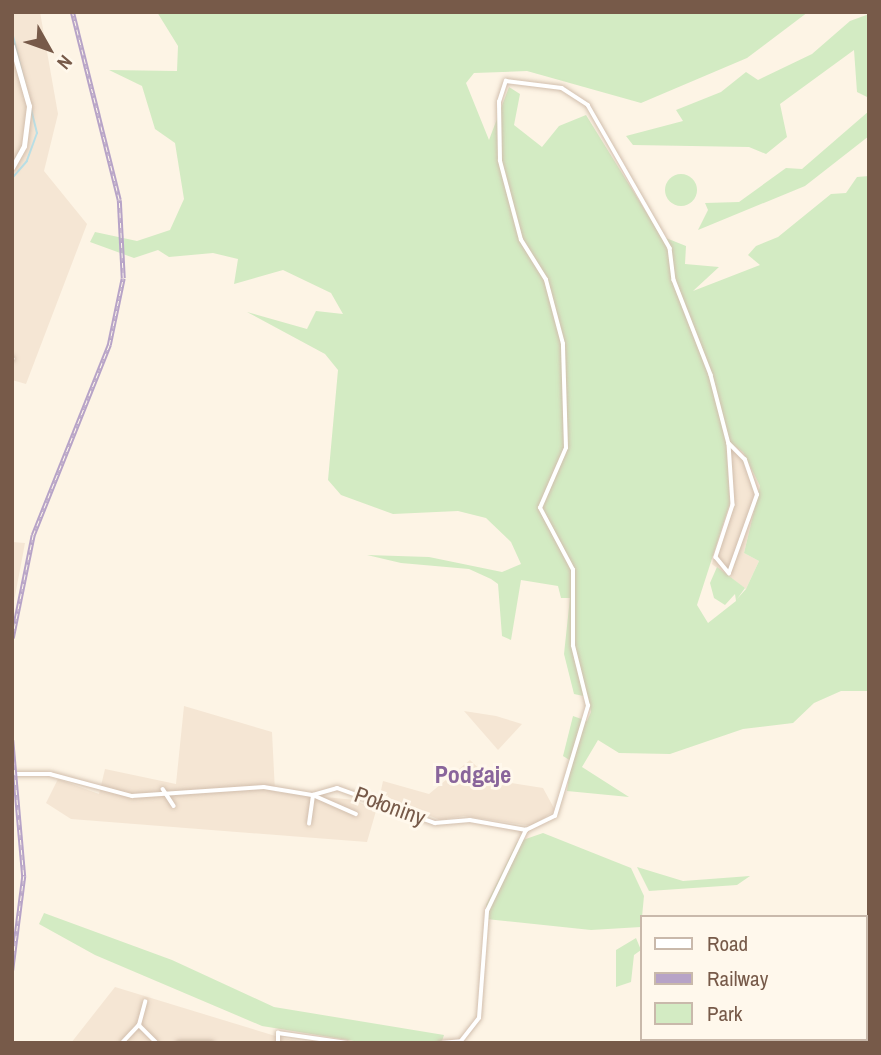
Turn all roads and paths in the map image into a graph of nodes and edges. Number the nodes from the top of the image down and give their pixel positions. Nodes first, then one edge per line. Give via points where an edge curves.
1 (12, 46) edge
2 (12, 168) edge
3 (729, 444) junction
4 (12, 774) edge
5 (163, 789) junction
6 (313, 795) junction
7 (174, 806) dead end
8 (356, 814) dead end
9 (309, 824) dead end
10 (526, 831) junction
11 (145, 1003) dead end
12 (139, 1025) junction
13 (122, 1043) edge
14 (157, 1043) edge
15 (178, 1043) edge
16 (212, 1043) edge
17 (278, 1043) edge
18 (347, 1043) edge
19 (440, 1043) edge

1 - 2 street via 29,114
3 - 3 street via 745,460 757,495 733,571 716,562 734,496
3 - 10 street via 712,375 674,280 670,248 614,142 575,94 506,80 499,102 500,160 521,240 546,280 563,344 566,447 540,508 573,570 573,650 587,713 566,761 555,816
4 - 5 street, Połoniny via 50,774 123,795
5 - 6 street, Połoniny via 209,794 264,787
5 - 7 street
6 - 8 street
6 - 9 street
6 - 10 street, Połoniny via 337,788 435,823 470,820
10 - 19 street via 487,911 479,1018 461,1041
11 - 12 street
12 - 13 street
12 - 14 street
15 - 16 street
17 - 18 street via 278,1033

